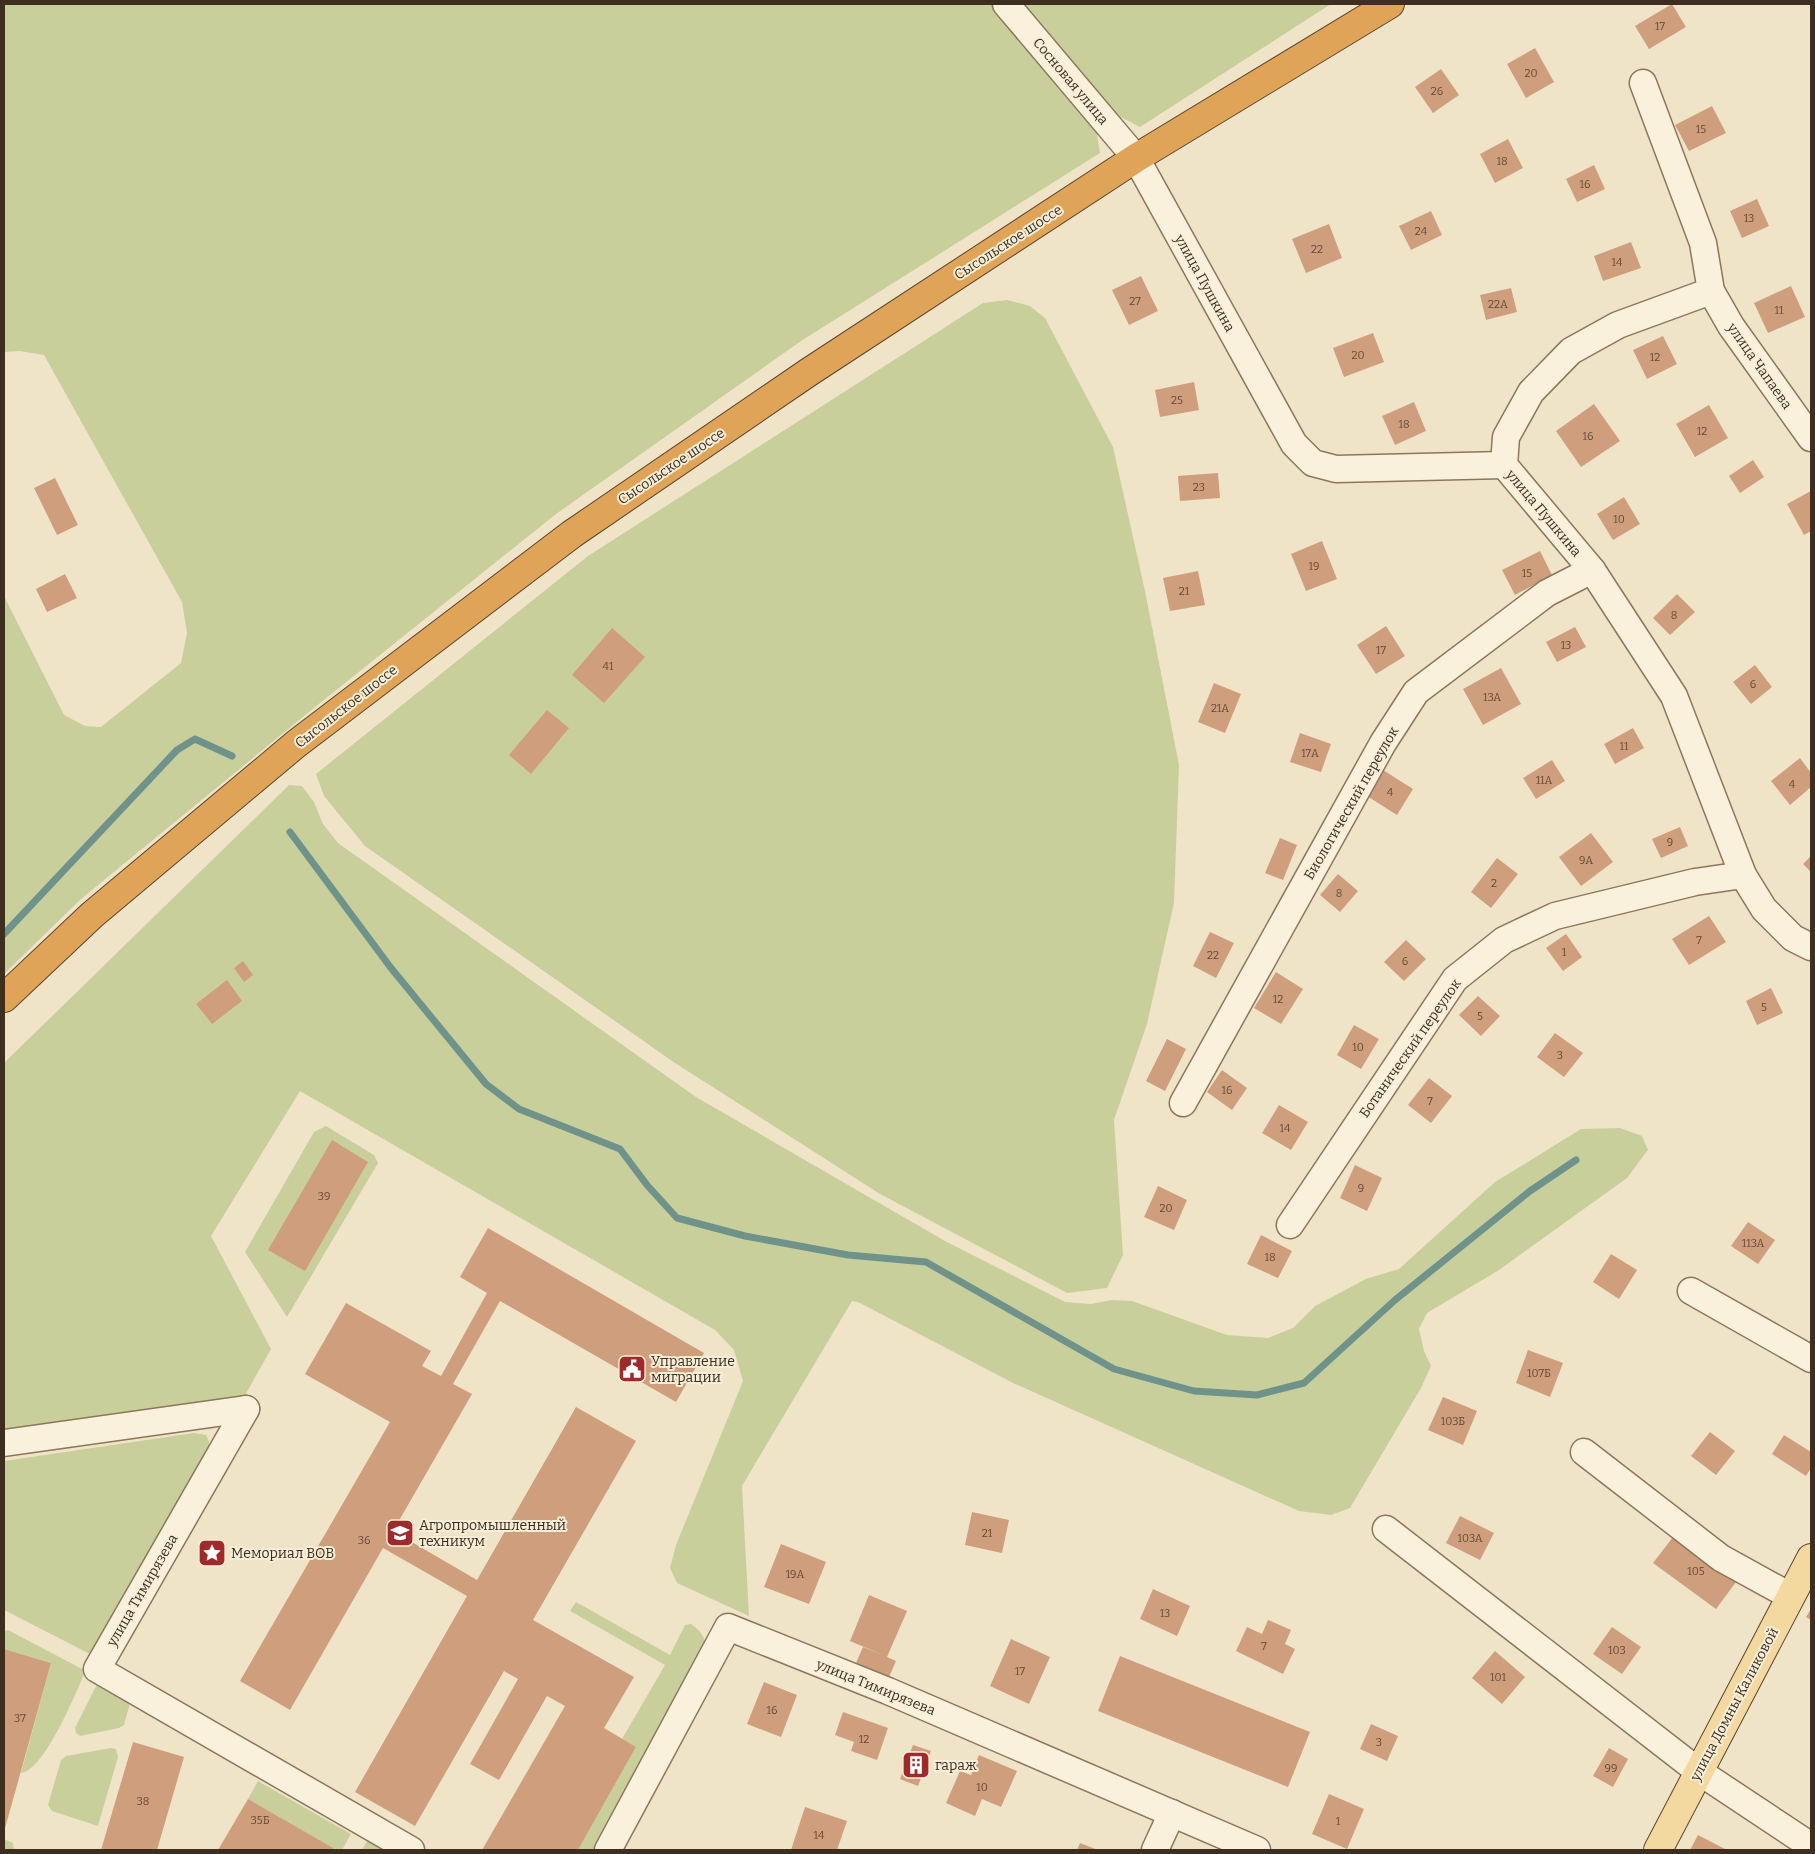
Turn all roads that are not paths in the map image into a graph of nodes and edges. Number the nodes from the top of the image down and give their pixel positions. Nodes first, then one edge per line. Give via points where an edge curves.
1 (1006, 4) edge
2 (1390, 4) edge
3 (1643, 83) dead end
4 (1136, 158) junction
5 (1711, 291) junction
6 (1811, 438) edge
7 (1504, 465) junction
8 (1592, 570) junction
9 (1743, 875) junction
10 (1811, 947) edge
11 (4, 998) edge
12 (1183, 1103) dead end
13 (1290, 1224) dead end
14 (1692, 1291) dead end
15 (1811, 1359) edge
16 (4, 1443) edge
17 (1584, 1452) dead end
18 (1386, 1529) dead end
19 (1811, 1558) edge
20 (1790, 1596) junction
21 (1698, 1771) junction
22 (1172, 1813) junction
23 (1811, 1846) edge
24 (412, 1850) edge
25 (608, 1850) edge
26 (1155, 1850) edge
27 (1257, 1850) edge
28 (1658, 1850) edge

1 - 4 street, Сосновая улица
2 - 4 highway, Сысольское шоссе
3 - 5 street via 1703,243
4 - 7 street, улица Пушкина via 1294,444 1313,463 1336,469
4 - 11 highway, Сысольское шоссе via 809,372 549,550 296,744 92,915
5 - 6 street, улица Чапаева via 1731,326
5 - 7 street via 1618,325 1571,350 1531,392 1506,437
7 - 8 street, улица Пушкина
8 - 9 street, улица Пушкина via 1674,696
8 - 12 street, Биологический переулок via 1547,593 1416,692 1383,743
9 - 10 street, улица Пушкина via 1764,909 1793,938
9 - 13 street, Ботанический переулок via 1695,882 1555,916 1504,940 1455,979
14 - 15 street
16 - 24 street, улица Тимирязева via 246,1409 97,1669
17 - 20 street via 1721,1558
18 - 21 street
19 - 20 main road, улица Домны Каликовой
20 - 21 main road, улица Домны Каликовой
21 - 23 street
21 - 28 main road, улица Домны Каликовой
22 - 25 street, улица Тимирязева via 888,1691 728,1627
22 - 26 street
22 - 27 street, улица Тимирязева

